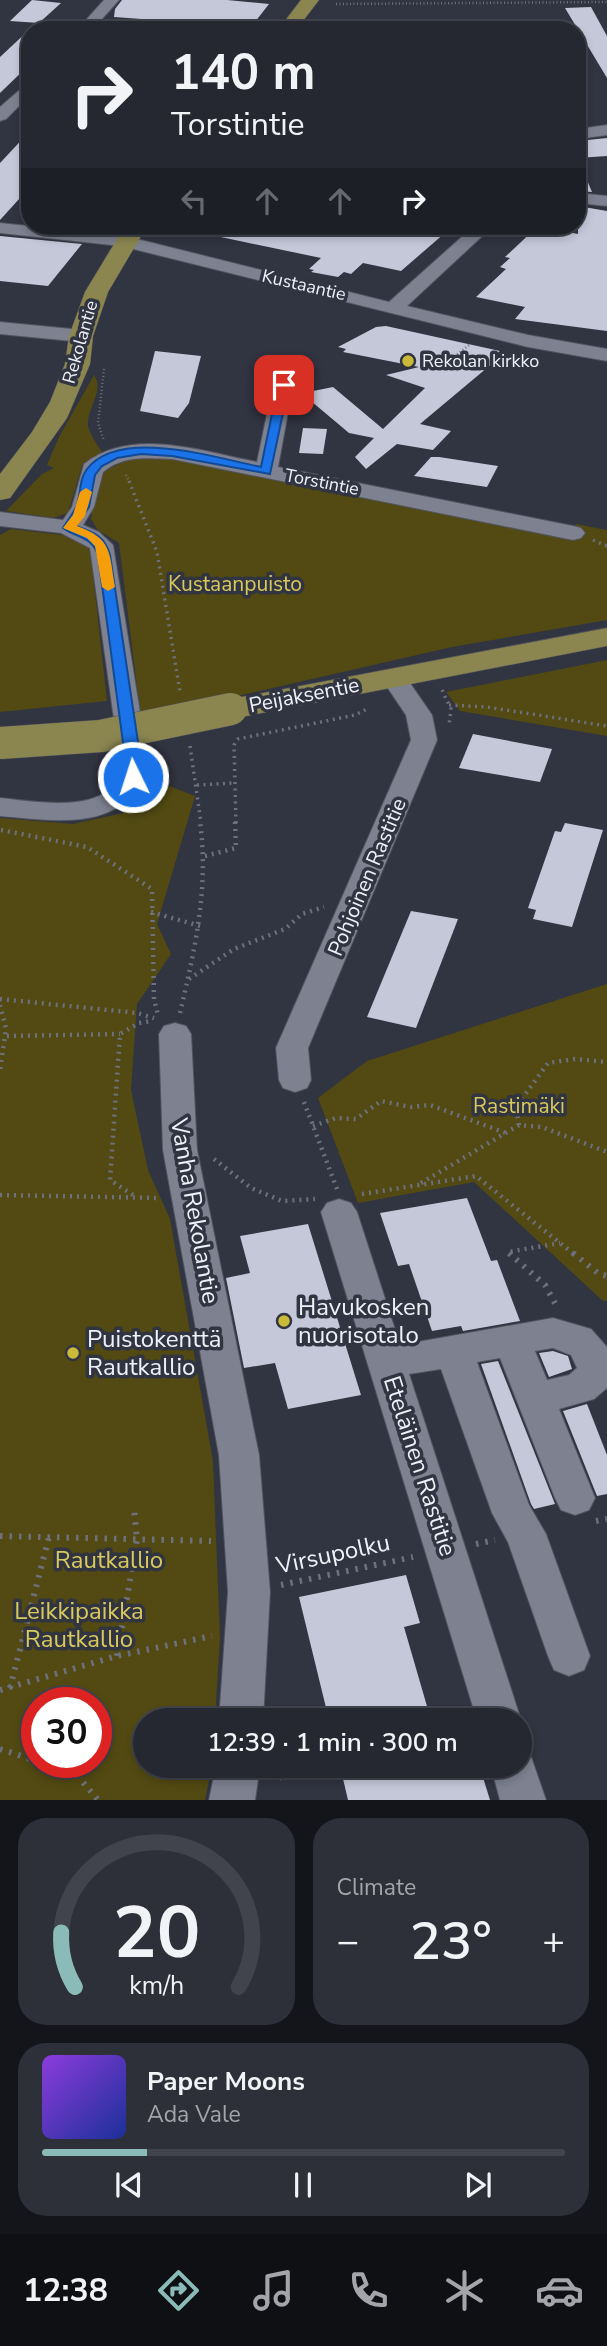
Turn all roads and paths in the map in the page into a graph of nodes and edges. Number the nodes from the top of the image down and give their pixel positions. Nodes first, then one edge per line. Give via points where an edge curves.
1 (112, 0) edge
2 (310, 0) edge
3 (607, 2) edge
4 (336, 4) dead end
5 (92, 21) edge
6 (294, 21) edge
7 (21, 95) edge
8 (0, 116) edge
9 (607, 130) edge
10 (586, 133) edge
11 (586, 199) edge
12 (607, 201) edge
13 (0, 228) edge
14 (21, 229) edge
15 (130, 235) edge
16 (132, 235) edge
17 (474, 235) edge
18 (394, 307) junction
19 (0, 328) edge
20 (82, 335) junction
21 (607, 355) edge
22 (284, 385) dead end
23 (266, 471) junction
24 (0, 492) edge
25 (0, 519) edge
26 (69, 528) junction
27 (573, 533) dead end
28 (607, 636) edge
29 (394, 678) junction
30 (449, 705) dead end
31 (366, 709) dead end
32 (607, 726) edge
33 (0, 743) edge
34 (233, 783) junction
35 (197, 785) dead end
36 (0, 807) edge
37 (0, 830) edge
38 (205, 856) dead end
39 (361, 894) junction
40 (151, 912) junction
41 (200, 926) dead end
42 (188, 979) dead end
43 (0, 999) edge
44 (0, 1005) edge
45 (167, 1026) junction
46 (120, 1034) junction
47 (7, 1036) junction
48 (607, 1062) edge
49 (0, 1070) edge
50 (295, 1080) dead end
51 (519, 1125) junction
52 (506, 1133) junction
53 (180, 1150) junction
54 (607, 1152) edge
55 (417, 1185) junction
56 (0, 1195) edge
57 (133, 1195) junction
58 (190, 1201) junction
59 (340, 1201) junction
60 (561, 1243) junction
61 (607, 1276) edge
62 (568, 1334) junction
63 (454, 1351) junction
64 (519, 1356) dead end
65 (387, 1363) junction
66 (536, 1399) junction
67 (575, 1498) dead end
68 (134, 1508) dead end
69 (0, 1536) edge
70 (49, 1537) junction
71 (137, 1540) junction
72 (247, 1541) junction
73 (424, 1555) dead end
74 (249, 1592) junction
75 (247, 1629) junction
76 (117, 1656) junction
77 (569, 1656) dead end
78 (9, 1689) junction
79 (0, 1690) edge
80 (242, 1708) edge
81 (495, 1708) edge
82 (0, 1749) edge
83 (21, 1755) edge
84 (79, 1778) edge
85 (236, 1778) edge
86 (517, 1778) edge
87 (98, 1800) edge
88 (232, 1800) edge
89 (523, 1800) edge

1 - 5 street
2 - 6 main road
3 - 4 path
7 - 8 street
9 - 10 street
11 - 12 street
13 - 14 street, Kustaantie
15 - 20 main road, Rekolantie via 102,276
16 - 18 street, Kustaantie via 139,247
17 - 18 street
18 - 21 street, Kustaantie via 528,341
19 - 20 street
20 - 24 main road, Rekolantie via 77,367 60,406 32,453
22 - 23 street
23 - 26 street, Torstintie via 172,452 114,456 89,474 83,507
23 - 27 street, Torstintie via 531,533
25 - 26 street
26 - 36 street via 91,536 104,555 133,777 126,790 108,804 85,810
28 - 29 main road, Peijaksentie
29 - 33 main road, Peijaksentie, bridge via 101,736
29 - 39 street, Pohjoinen Rastitie via 419,715 424,740
30 - 32 path
31 - 34 path via 238,739
34 - 35 path
34 - 38 path via 236,848
37 - 40 path via 86,847 152,889
39 - 42 path via 302,914 285,929 234,949
39 - 50 street, Pohjoinen Rastitie via 292,1048
40 - 41 path
40 - 45 path via 154,999
43 - 45 path via 137,1013
44 - 47 path
45 - 46 path via 139,1023
45 - 53 street, Vanha Rekolantie
46 - 47 path
46 - 57 path via 110,1180
47 - 49 path
48 - 51 path via 575,1059 548,1063 516,1107
51 - 52 path
51 - 54 path via 542,1127
52 - 55 path
52 - 59 path via 430,1104 411,1107 386,1101 374,1104 356,1119 336,1118 313,1126
53 - 58 street, Vanha Rekolantie
53 - 59 path via 210,1156 251,1188 282,1201
55 - 59 path
55 - 60 path via 475,1176
56 - 57 path
57 - 58 path
58 - 72 street, Vanha Rekolantie via 239,1455
59 - 65 street, Eteläinen Rastitie
60 - 61 path
60 - 62 path via 508,1252 545,1285
62 - 63 street
62 - 66 street via 592,1351 597,1374 580,1388
63 - 65 street
63 - 77 street
64 - 66 street
65 - 81 street, Eteläinen Rastitie
66 - 67 street
68 - 71 path
69 - 70 path
70 - 71 path
70 - 78 path
71 - 72 path
71 - 76 path
72 - 74 street, Vanha Rekolantie
73 - 74 path, Virsupolku
74 - 75 street, Vanha Rekolantie
75 - 76 path
75 - 80 street, Vanha Rekolantie
76 - 78 path
78 - 79 path
82 - 83 path
84 - 87 path
85 - 88 street
86 - 89 street

